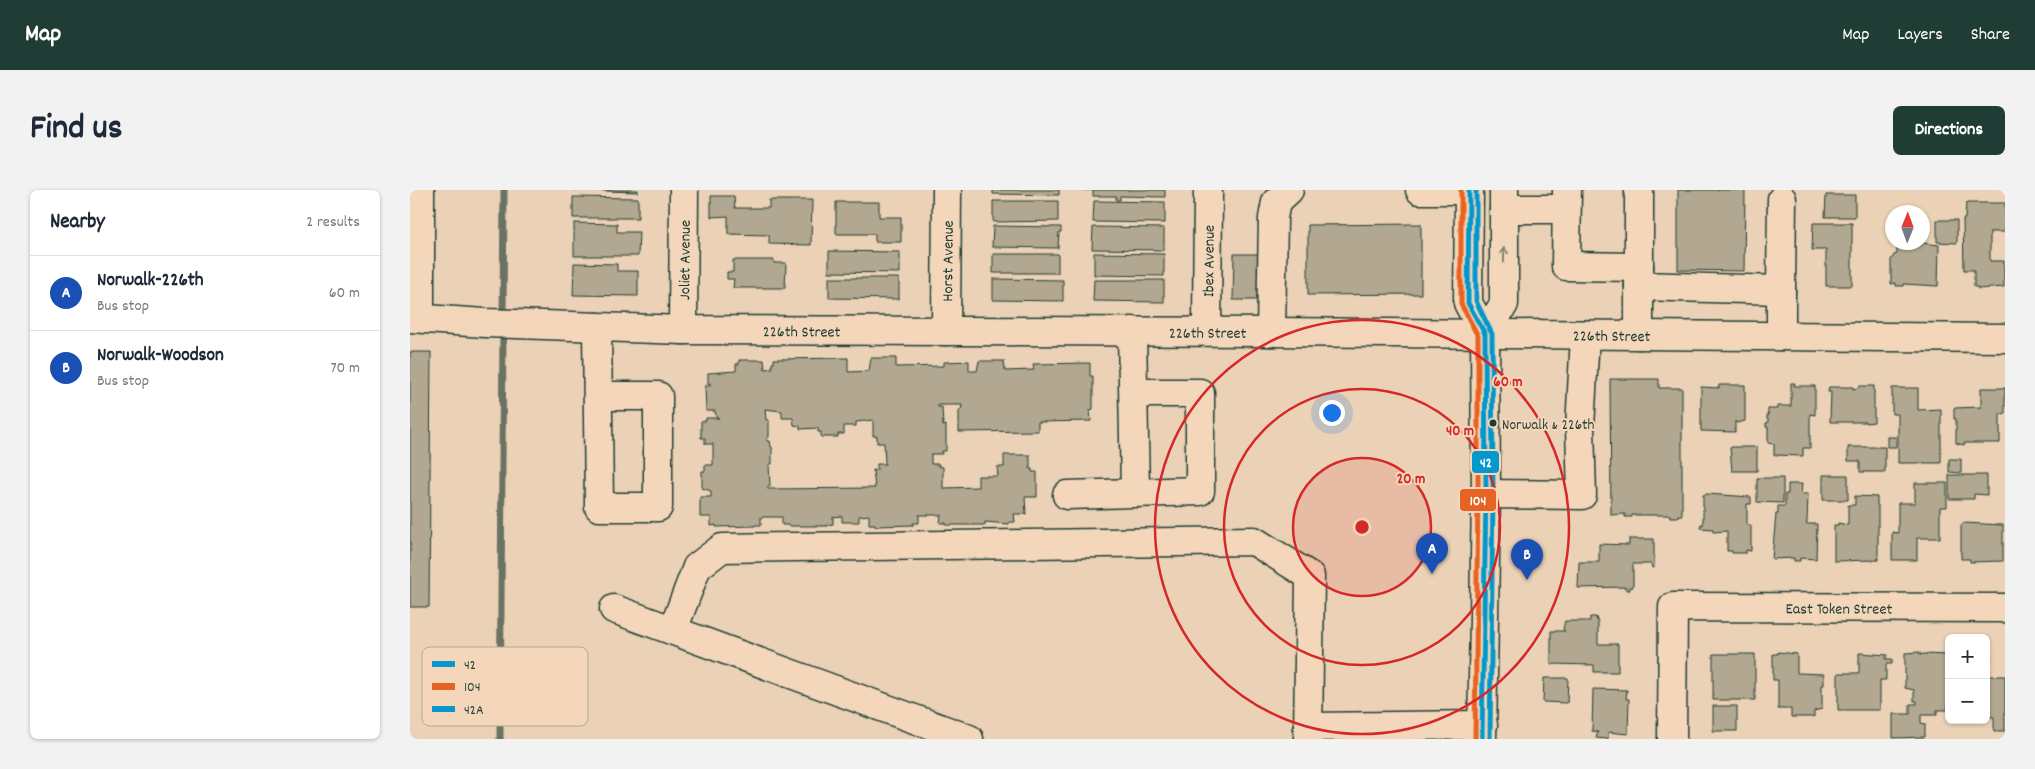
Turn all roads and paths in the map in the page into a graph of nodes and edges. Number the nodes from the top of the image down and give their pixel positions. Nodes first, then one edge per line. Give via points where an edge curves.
1 (420, 190) edge
2 (684, 190) edge
3 (947, 190) edge
4 (1208, 190) edge
5 (1289, 190) edge
6 (1420, 190) edge
7 (1469, 190) edge
8 (1639, 190) edge
9 (1782, 199) dead end
10 (1504, 200) edge
11 (1567, 200) edge
12 (1639, 277) junction
13 (1780, 290) junction
14 (415, 318) edge
15 (597, 327) junction
16 (683, 330) junction
17 (946, 331) junction
18 (1132, 331) junction
19 (1207, 331) junction
20 (1271, 332) junction
21 (1485, 334) junction
22 (1585, 335) junction
23 (1638, 335) junction
24 (1781, 336) junction
25 (2005, 338) edge
26 (1134, 393) junction
27 (599, 396) dead end
28 (1135, 492) junction
29 (1486, 494) junction
30 (1067, 495) dead end
31 (2005, 608) edge
32 (614, 609) dead end
33 (673, 630) junction
34 (1356, 732) edge
35 (1482, 732) edge
36 (1308, 733) edge
37 (969, 739) edge
38 (1672, 739) edge

1 - 14 street
2 - 16 street, Joliet Avenue
3 - 17 street, Horst Avenue
4 - 19 street, Ibex Avenue
5 - 20 street via 1276,202 1273,218
6 - 7 street
7 - 21 street via 1468,303
8 - 12 street
9 - 13 street
10 - 11 street
21 -> 10 street via 1504,304
11 - 12 street via 1566,266
12 - 13 street
12 - 23 street
13 - 24 street
14 - 15 street, 226th Street
15 - 16 street, 226th Street
15 - 27 street
16 - 17 street, 226th Street
17 - 18 street, 226th Street
18 - 19 street, 226th Street
18 - 26 street
19 - 20 street, 226th Street
20 - 21 street, 226th Street
21 - 22 street, 226th Street
21 - 29 street
22 - 23 street, 226th Street
22 - 29 street via 1580,428 1582,495
23 - 24 street, 226th Street
24 - 25 street, 226th Street
26 - 28 street
26 - 28 street via 1200,393 1200,491
28 - 30 street
29 - 35 street
31 - 38 street, East Token Street via 1673,607
32 - 33 street
33 - 36 street via 697,567 722,548 1254,541 1310,576
33 - 37 street
34 - 35 street
34 - 36 street

